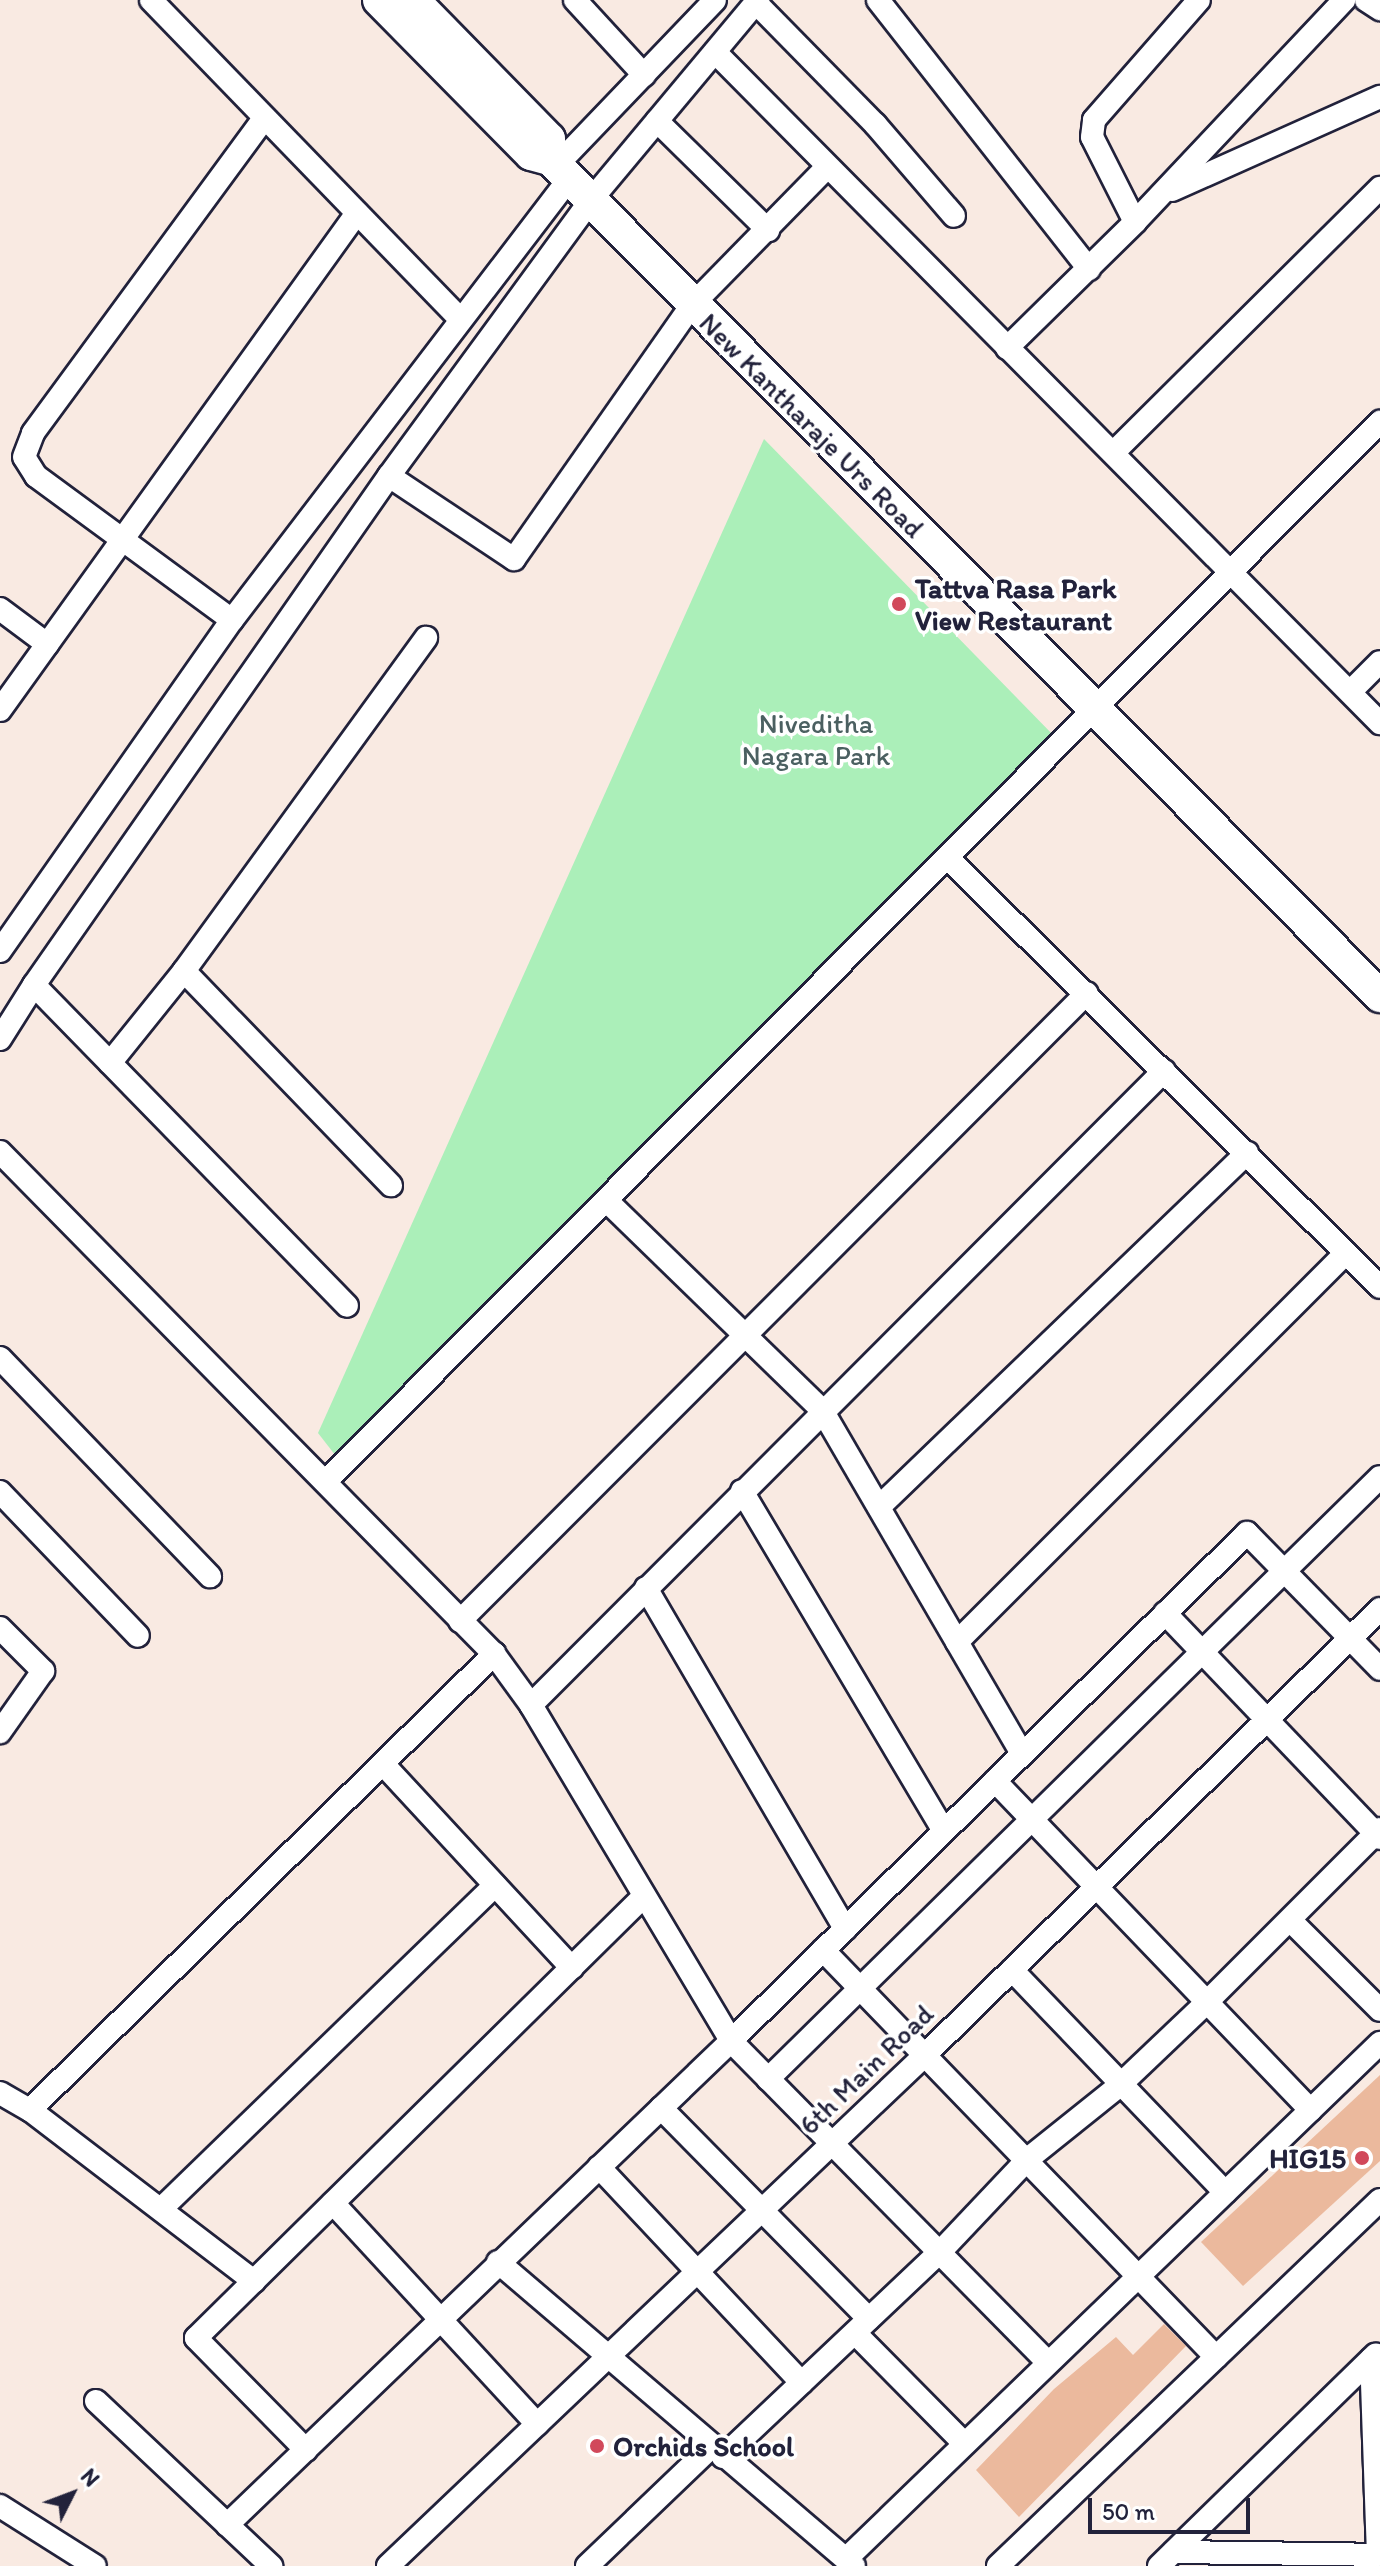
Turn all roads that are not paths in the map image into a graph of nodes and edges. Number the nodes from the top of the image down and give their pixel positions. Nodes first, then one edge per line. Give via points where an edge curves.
1 (151, 0) edge
2 (379, 0) edge
3 (413, 0) edge
4 (715, 0) edge
5 (878, 0) edge
6 (1199, 0) edge
7 (1344, 0) edge
8 (1366, 0) edge
9 (757, 2) edge
10 (586, 4) edge
11 (1380, 9) edge
12 (715, 52) junction
13 (644, 75) junction
14 (1380, 97) edge
15 (264, 118) junction
16 (657, 121) junction
17 (826, 168) junction
18 (566, 176) junction
19 (1380, 188) edge
20 (1160, 196) junction
21 (357, 213) junction
22 (954, 216) dead end
23 (1135, 222) junction
24 (768, 230) junction
25 (1089, 269) junction
26 (692, 305) junction
27 (459, 318) junction
28 (1007, 348) junction
29 (1380, 422) edge
30 (1114, 452) junction
31 (389, 476) junction
32 (123, 539) junction
33 (1235, 573) junction
34 (0, 609) edge
35 (232, 620) junction
36 (426, 638) dead end
37 (47, 644) junction
38 (1380, 662) edge
39 (1350, 692) junction
40 (0, 710) edge
41 (1093, 710) junction
42 (1380, 723) edge
43 (949, 859) junction
44 (0, 951) edge
45 (184, 971) junction
46 (34, 985) junction
47 (1087, 993) junction
48 (1380, 996) edge
49 (0, 1039) edge
50 (110, 1063) junction
51 (1164, 1071) junction
52 (0, 1152) edge
53 (1247, 1153) junction
54 (391, 1185) dead end
55 (608, 1202) junction
56 (1346, 1253) junction
57 (1380, 1287) edge
58 (347, 1306) dead end
59 (745, 1332) junction
60 (0, 1358) edge
61 (822, 1410) junction
62 (1380, 1477) edge
63 (325, 1482) junction
64 (742, 1491) junction
65 (0, 1492) edge
66 (879, 1507) junction
67 (1285, 1572) junction
68 (210, 1576) dead end
69 (646, 1588) junction
70 (1380, 1609) edge
71 (1165, 1613) junction
72 (460, 1621) junction
73 (0, 1628) edge
74 (138, 1636) dead end
75 (1350, 1639) junction
76 (957, 1642) junction
77 (494, 1654) junction
78 (1203, 1654) junction
79 (1380, 1669) edge
80 (531, 1705) junction
81 (1266, 1721) junction
82 (0, 1732) edge
83 (1022, 1754) junction
84 (383, 1764) junction
85 (995, 1781) junction
86 (1032, 1821) junction
87 (944, 1831) junction
88 (1379, 1834) edge
89 (495, 1885) junction
90 (1096, 1888) junction
91 (644, 1896) junction
92 (1290, 1920) junction
93 (845, 1929) junction
94 (823, 1950) junction
95 (572, 1968) junction
96 (1012, 1970) junction
97 (861, 1989) junction
98 (1206, 2003) junction
99 (1380, 2010) edge
100 (731, 2041) junction
101 (1380, 2043) edge
102 (925, 2055) junction
103 (768, 2079) junction
104 (1120, 2085) junction
105 (0, 2093) edge
106 (661, 2108) junction
107 (30, 2110) junction
108 (1311, 2110) junction
109 (832, 2143) junction
110 (1029, 2158) junction
111 (599, 2167) junction
112 (1225, 2192) junction
113 (1380, 2200) edge
114 (333, 2203) junction
115 (161, 2209) junction
116 (762, 2210) junction
117 (940, 2252) junction
118 (498, 2262) junction
119 (694, 2272) junction
120 (1137, 2274) junction
121 (254, 2281) junction
122 (442, 2317) junction
123 (862, 2326) junction
124 (1376, 2354) edge
125 (607, 2357) junction
126 (1216, 2357) junction
127 (1048, 2362) junction
128 (802, 2383) junction
129 (96, 2401) dead end
130 (537, 2424) junction
131 (964, 2443) junction
132 (306, 2450) junction
133 (717, 2452) junction
134 (0, 2506) edge
135 (227, 2525) junction
136 (1167, 2559) edge
137 (850, 2562) edge
138 (95, 2566) edge
139 (271, 2566) edge
140 (388, 2566) edge
141 (587, 2566) edge
142 (998, 2566) edge

1 - 15 street
2 - 18 main road, New Kantharaje Urs Road via 531,154
3 - 18 main road, New Kantharaje Urs Road via 549,139
4 - 13 street
5 - 25 street
6 - 23 street via 1094,120 1092,137
7 - 20 street
8 - 11 street
9 - 12 street
9 - 22 street via 875,124
10 - 13 street
12 - 16 street
12 - 17 street
13 - 18 street
14 - 20 street
15 - 21 street
15 - 32 street via 25,447 27,465 36,476
16 - 18 street
16 - 24 street
17 - 24 street
17 - 28 street
18 - 26 main road, New Kantharaje Urs Road
18 - 27 street
18 - 31 street
19 - 30 street
20 - 23 street
21 - 27 street
21 - 32 street
23 - 25 street
24 - 26 street
25 - 28 street
26 - 31 street via 514,559
26 - 41 main road, New Kantharaje Urs Road
27 - 35 street
28 - 30 street
29 - 33 street
30 - 33 street
31 - 46 street
32 - 35 street
32 - 37 street
33 - 39 street
33 - 41 street
34 - 37 street
35 - 44 street
36 - 45 street
37 - 40 street
38 - 39 street
39 - 42 street
41 - 43 street
41 - 48 main road, New Kantharaje Urs Road
43 - 47 street
43 - 55 street
45 - 50 street
45 - 54 street
46 - 49 street
46 - 50 street
47 - 51 street
47 - 59 street
50 - 58 street
51 - 53 street
51 - 61 street
52 - 63 street
53 - 56 street
53 - 66 street
55 - 59 street
55 - 63 street
56 - 57 street
56 - 76 street
59 - 61 street
59 - 72 street
60 - 68 street
61 - 64 street
61 - 66 street
62 - 67 street
63 - 72 street
64 - 69 street
64 - 87 street
65 - 74 street
66 - 76 street
67 - 71 street via 1247,1533
67 - 75 street
67 - 78 street
69 - 80 street
69 - 93 street
70 - 75 street, 6th Main Road
71 - 78 street
71 - 83 street
72 - 77 street
73 - 82 street via 43,1671
75 - 79 street
75 - 81 street, 6th Main Road
76 - 83 street
77 - 80 street
77 - 84 street
78 - 81 street
78 - 86 street
80 - 91 street
81 - 88 street
81 - 90 street, 6th Main Road
83 - 85 street
84 - 89 street
84 - 107 street
85 - 86 street
85 - 87 street
86 - 90 street
86 - 97 street
87 - 93 street
88 - 92 street
89 - 95 street
89 - 115 street
90 - 96 street, 6th Main Road
90 - 98 street
91 - 95 street
91 - 100 street
92 - 98 street
92 - 99 street
93 - 94 street
94 - 97 street
94 - 100 street
95 - 114 street
96 - 102 street, 6th Main Road
96 - 104 street
97 - 102 street
97 - 103 street
98 - 104 street
98 - 108 street
100 - 103 street
100 - 106 street
101 - 108 street
102 - 109 street, 6th Main Road
102 - 110 street
103 - 109 street
104 - 110 street
104 - 112 street
105 - 107 street
106 - 111 street
106 - 116 street
107 - 115 street
108 - 112 street
109 - 116 street, 6th Main Road
109 - 117 street
110 - 117 street
110 - 120 street
111 - 118 street
111 - 119 street
112 - 120 street
113 - 126 street
114 - 121 street
114 - 122 street
115 - 121 street
116 - 119 street, 6th Main Road
116 - 123 street
117 - 123 street
117 - 127 street
118 - 122 street
118 - 125 street
119 - 125 street, 6th Main Road
119 - 128 street
120 - 126 street
120 - 127 street
121 - 132 street via 196,2338
122 - 130 street
122 - 132 street
123 - 128 street
123 - 131 street
124 - 136 street
124 - 136 street via 1378,2555
125 - 130 street, 6th Main Road
125 - 133 street
126 - 142 street
127 - 131 street
128 - 133 street
129 - 135 street
130 - 140 street, 6th Main Road
131 - 137 street
132 - 135 street
133 - 137 street
133 - 141 street
134 - 138 street
135 - 139 street

